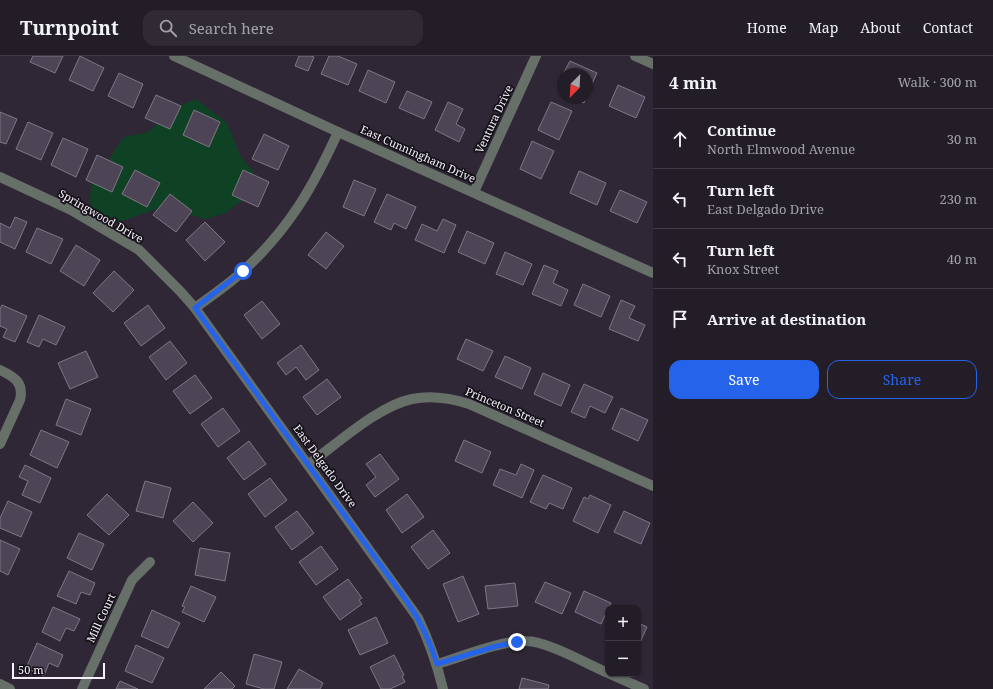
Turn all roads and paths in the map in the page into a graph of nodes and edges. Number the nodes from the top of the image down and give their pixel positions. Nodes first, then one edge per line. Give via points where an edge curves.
1 (174, 56) edge
2 (536, 56) edge
3 (634, 56) edge
4 (653, 64) edge
5 (338, 132) junction
6 (0, 177) edge
7 (474, 192) junction
8 (653, 273) edge
9 (180, 291) joint
10 (195, 308) junction
11 (0, 370) edge
12 (0, 444) edge
13 (309, 464) junction
14 (653, 486) edge
15 (150, 562) dead end
16 (437, 664) junction
17 (605, 672) edge
18 (616, 677) edge
19 (0, 684) edge
20 (10, 689) edge
21 (82, 689) edge
22 (443, 689) edge
23 (644, 689) edge

1 - 5 street, East Cunningham Drive
2 - 7 street, Ventura Drive
3 - 4 street
5 - 7 street, East Cunningham Drive
5 - 10 street via 311,188 281,232 243,271
6 - 9 street, Springwood Drive via 72,210 139,250
7 - 8 street, East Cunningham Drive
9 - 10 street, East Delgado Drive
10 - 13 street, East Delgado Drive
11 - 12 street via 16,379 21,388 20,400
13 - 14 street, Princeton Street via 374,415 396,404 428,397 450,398 469,404
13 - 16 street, East Delgado Drive via 418,618
15 - 21 street, Mill Court via 132,580
16 - 17 street via 497,646 525,641 537,642
16 - 22 street, East Delgado Drive
18 - 23 street
19 - 20 street

